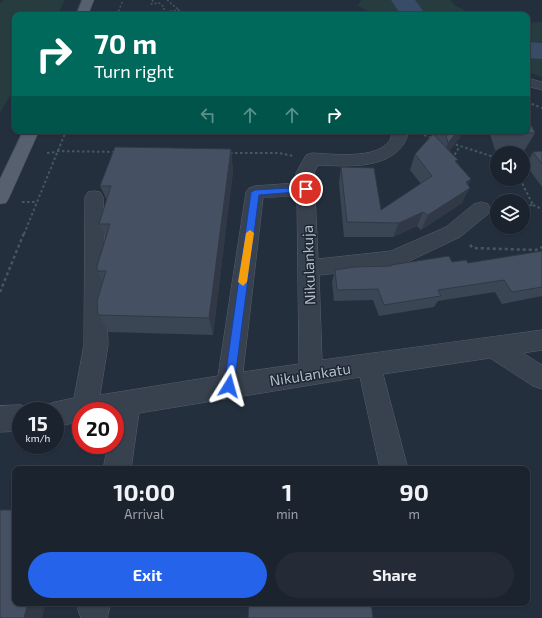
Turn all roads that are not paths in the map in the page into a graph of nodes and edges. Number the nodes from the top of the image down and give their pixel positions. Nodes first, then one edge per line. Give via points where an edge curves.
1 (88, 0) edge
2 (83, 12) edge
3 (530, 83) edge
4 (542, 86) edge
5 (30, 134) edge
6 (400, 134) edge
7 (306, 189) junction
8 (94, 197) dead end
9 (0, 198) edge
10 (481, 208) dead end
11 (308, 268) junction
12 (542, 340) edge
13 (493, 347) junction
14 (369, 365) junction
15 (311, 373) junction
16 (542, 378) edge
17 (229, 386) junction
18 (86, 402) edge
19 (128, 403) junction
20 (124, 404) edge
21 (12, 418) edge
22 (0, 419) edge
23 (118, 466) edge
24 (393, 466) edge

1 - 2 main road
3 - 4 street
5 - 9 main road
6 - 7 street, Nikulankuja via 395,145 382,154 367,159 312,159 305,173
7 - 11 street, Nikulankuja
7 - 17 street via 255,192
8 - 18 street via 96,345
10 - 11 street via 453,232 394,259
11 - 15 street, Nikulankuja
12 - 13 street, Nikulankatu
13 - 14 street, Nikulankatu
13 - 16 street
14 - 15 street, Nikulankatu
14 - 24 street
15 - 17 street, Nikulankatu
17 - 19 street, Nikulankatu
19 - 20 street, Nikulankatu
19 - 23 street
21 - 22 street

